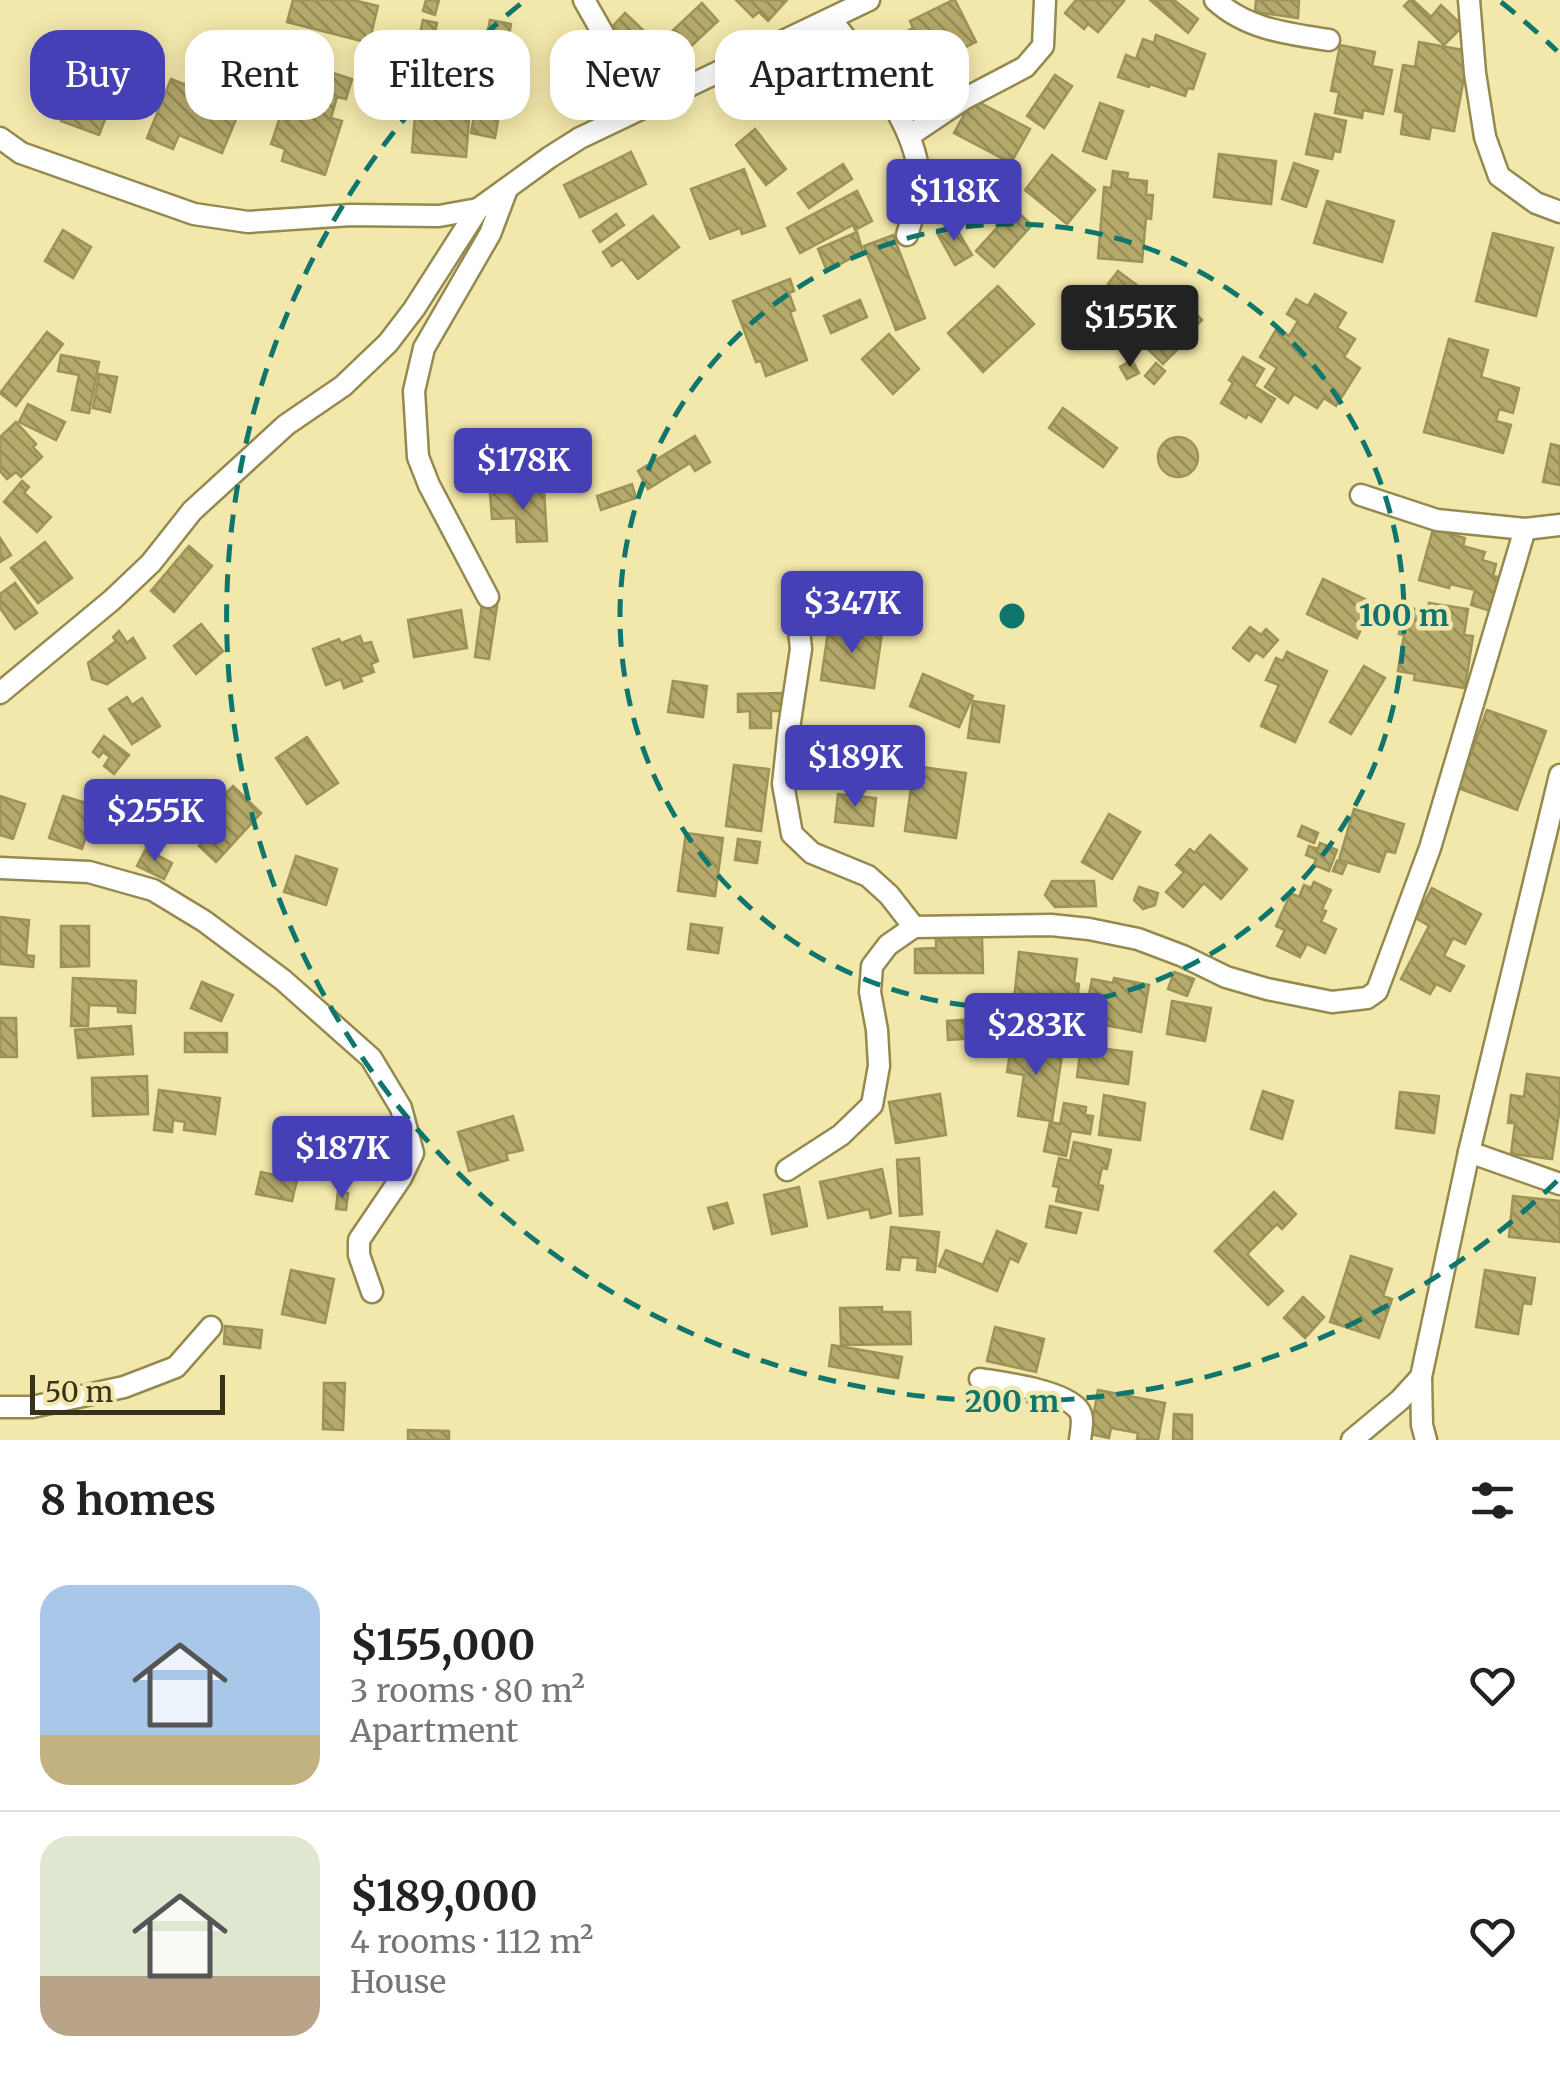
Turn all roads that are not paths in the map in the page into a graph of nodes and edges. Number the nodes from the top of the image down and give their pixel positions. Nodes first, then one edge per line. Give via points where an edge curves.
1 (584, 0) edge
2 (868, 0) edge
3 (1045, 0) edge
4 (1215, 0) edge
5 (1469, 0) edge
6 (830, 19) junction
7 (601, 30) edge
8 (1330, 40) dead end
9 (695, 83) edge
10 (617, 120) edge
11 (908, 136) junction
12 (0, 138) edge
13 (507, 187) junction
14 (478, 210) junction
15 (1560, 212) edge
16 (908, 234) dead end
17 (1361, 495) dead end
18 (1560, 525) edge
19 (1525, 529) junction
20 (488, 597) dead end
21 (797, 610) dead end
22 (0, 693) edge
23 (1560, 775) edge
24 (0, 868) edge
25 (914, 927) junction
26 (1469, 1152) junction
27 (786, 1170) dead end
28 (1560, 1184) edge
29 (372, 1292) dead end
30 (211, 1327) dead end
31 (1422, 1378) junction
32 (980, 1379) dead end
33 (0, 1407) edge
34 (1080, 1440) edge
35 (1352, 1440) edge
36 (1426, 1440) edge

1 - 7 street
2 - 6 street
3 - 11 street via 1043,46 1025,67
4 - 8 street via 1244,20
5 - 15 street via 1485,137 1500,176
6 - 9 street
6 - 11 street
10 - 13 street
11 - 16 street via 918,160
12 - 14 street via 21,153 212,217 288,221
13 - 14 street
13 - 20 street via 490,234 424,348 414,391 418,457
14 - 22 street via 388,342 192,512 112,600
17 - 19 street via 1437,520
18 - 19 street
19 - 25 street via 1430,848 1377,991 1367,998 1332,1002 1266,989 1138,939 1090,930
21 - 25 street via 802,649 783,784 792,834 812,853 868,876
23 - 26 street
24 - 29 street via 89,872 154,890 267,968 371,1058 401,1108 414,1152 359,1240
25 - 27 street via 872,966 879,1066 872,1105
26 - 28 street
26 - 31 street
30 - 33 street via 176,1367 124,1387 32,1407
31 - 35 street
31 - 36 street
32 - 34 street via 1068,1401 1079,1410

